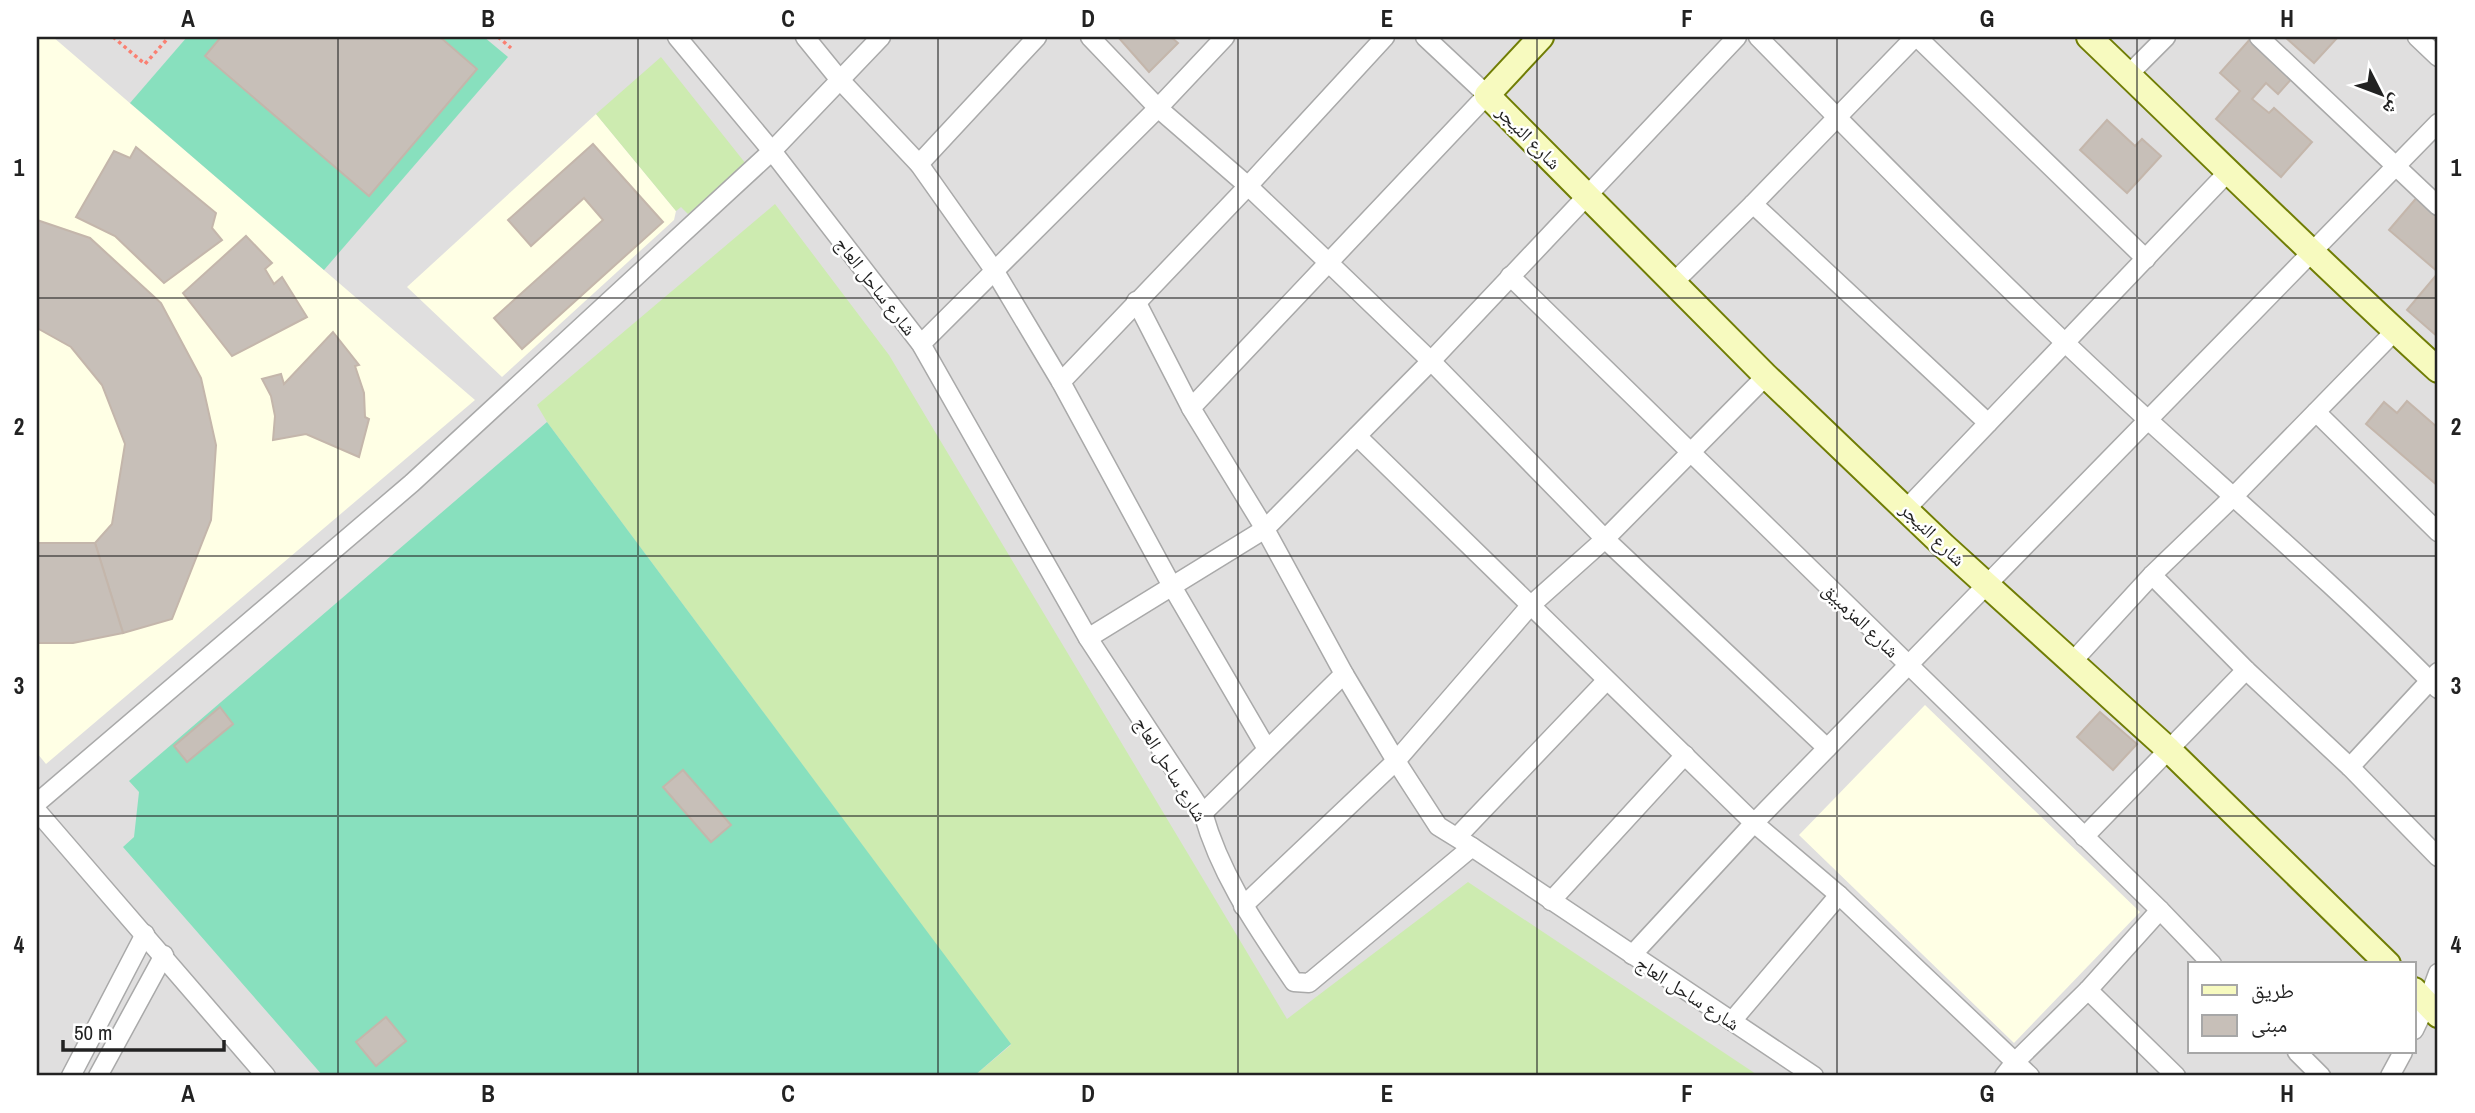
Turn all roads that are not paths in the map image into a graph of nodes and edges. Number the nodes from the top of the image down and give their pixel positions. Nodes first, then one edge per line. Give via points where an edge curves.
1 (677, 37) edge
2 (805, 37) edge
3 (881, 37) edge
4 (1037, 37) edge
5 (1090, 37) edge
6 (1225, 37) edge
7 (1385, 37) edge
8 (1425, 37) edge
9 (1541, 37) edge
10 (1738, 37) edge
11 (1758, 37) edge
12 (1916, 37) edge
13 (2089, 37) edge
14 (2166, 37) edge
15 (2259, 37) edge
16 (2417, 37) edge
17 (2438, 57) edge
18 (2128, 75) junction
19 (840, 80) junction
20 (1487, 95) junction
21 (1158, 108) junction
22 (1838, 118) junction
23 (2438, 123) edge
24 (772, 151) junction
25 (919, 164) junction
26 (2396, 165) junction
27 (2229, 171) junction
28 (1248, 186) junction
29 (1588, 195) junction
30 (1753, 205) junction
31 (2438, 206) edge
32 (2311, 253) junction
33 (2146, 259) junction
34 (1329, 263) junction
35 (994, 270) junction
36 (1510, 276) junction
37 (1673, 284) junction
38 (1136, 301) junction
39 (2395, 331) junction
40 (2066, 343) junction
41 (921, 344) junction
42 (1431, 361) junction
43 (2438, 370) edge
44 (1766, 376) junction
45 (1061, 382) junction
46 (1191, 408) junction
47 (2316, 412) junction
48 (2148, 420) junction
49 (1988, 423) junction
50 (1357, 436) junction
51 (1691, 453) junction
52 (2234, 496) junction
53 (1907, 508) junction
54 (1265, 529) junction
55 (2438, 532) edge
56 (1605, 539) junction
57 (2152, 575) junction
58 (1987, 584) junction
59 (1172, 587) junction
60 (1530, 606) junction
61 (1088, 638) junction
62 (2073, 661) junction
63 (1908, 665) junction
64 (2246, 670) junction
65 (1344, 674) junction
66 (1606, 681) junction
67 (2435, 681) edge
68 (1827, 748) junction
69 (1267, 749) junction
70 (2169, 750) junction
71 (1685, 755) junction
72 (1396, 761) junction
73 (2350, 768) junction
74 (37, 803) edge
75 (37, 811) edge
76 (1203, 813) junction
77 (1754, 823) junction
78 (2084, 837) junction
79 (1465, 842) junction
80 (2438, 857) edge
81 (1839, 895) junction
82 (1551, 901) junction
83 (1243, 906) junction
84 (2160, 910) junction
85 (145, 934) junction
86 (164, 955) junction
87 (1632, 956) junction
88 (2210, 962) edge
89 (2386, 962) edge
90 (2438, 973) edge
91 (2088, 990) junction
92 (2426, 1002) edge
93 (1732, 1021) junction
94 (2416, 1025) edge
95 (2299, 1054) edge
96 (2402, 1054) edge
97 (2015, 1062) junction
98 (71, 1076) edge
99 (98, 1076) edge
100 (266, 1076) edge
101 (1814, 1076) edge
102 (2004, 1076) edge
103 (2030, 1076) edge
104 (2176, 1076) edge
105 (2321, 1076) edge
106 (2390, 1076) edge

1 - 24 street, شارع ساحل العاج
2 - 19 street
3 - 19 street
4 - 25 street
5 - 21 street
6 - 21 street
7 - 28 street
8 - 20 street
9 - 20 street
10 - 29 street
11 - 22 street
12 - 22 street
12 - 33 street
13 - 18 street
14 - 18 street
15 - 26 street
16 - 17 street
18 - 27 street
19 - 24 street
19 - 25 street
20 - 29 street, شارع النيجر
20 - 34 street
21 - 28 street
21 - 35 street
22 - 30 street
22 - 40 street
23 - 26 street
24 - 41 street, شارع ساحل العاج
24 - 74 street via 412,483
25 - 35 street
26 - 31 street
26 - 32 street
27 - 32 street
27 - 33 street
28 - 34 street
28 - 38 street
29 - 36 street
29 - 37 street, شارع النيجر
30 - 37 street
30 - 49 street
32 - 39 street
32 - 48 street
33 - 40 street
34 - 42 street
34 - 46 street
35 - 41 street
35 - 45 street
36 - 42 street
36 - 51 street, شارع المزمبيق
37 - 44 street, شارع النيجر
38 - 45 street
38 - 46 street
39 - 43 street
39 - 47 street
40 - 48 street
40 - 49 street
41 - 61 street, شارع ساحل العاج
42 - 50 street
42 - 56 street
44 - 51 street
44 - 53 street, شارع النيجر
45 - 59 street
46 - 54 street
47 - 52 street
47 - 55 street
48 - 52 street
48 - 58 street
49 - 53 street
50 - 54 street
50 - 60 street
51 - 56 street
51 - 63 street, شارع المزمبيق
52 - 57 street
52 - 67 street
53 - 58 street, شارع النيجر
54 - 59 street
54 - 65 street
56 - 60 street
56 - 68 street
57 - 62 street
57 - 64 street
58 - 62 street, شارع النيجر
58 - 63 street
59 - 61 street
59 - 69 street
60 - 66 street
60 - 72 street
61 - 76 street, شارع ساحل العاج
62 - 70 street, شارع النيجر
63 - 68 street
63 - 78 street, شارع المزمبيق
64 - 70 street
64 - 73 street
65 - 69 street
65 - 72 street
66 - 71 street
66 - 79 street
67 - 73 street
68 - 77 street
69 - 76 street
70 - 78 street
70 - 89 street, شارع النيجر
71 - 77 street
71 - 82 street
72 - 79 street via 1438,826
72 - 83 street
73 - 80 street
75 - 85 street
76 - 83 street, شارع ساحل العاج via 1212,845
77 - 81 street
77 - 87 street
78 - 84 street, شارع المزمبيق
79 - 82 street, شارع ساحل العاج
79 - 83 street, شارع ساحل العاج via 1309,984 1294,982
81 - 93 street
81 - 97 street
82 - 87 street, شارع ساحل العاج
84 - 88 street, شارع المزمبيق
84 - 91 street
85 - 86 street
85 - 98 street
86 - 99 street
86 - 100 street
87 - 93 street, شارع ساحل العاج
90 - 92 street
91 - 97 street
91 - 104 street
92 - 94 street
93 - 101 street, شارع ساحل العاج
95 - 105 street
96 - 106 street
97 - 102 street
97 - 103 street

